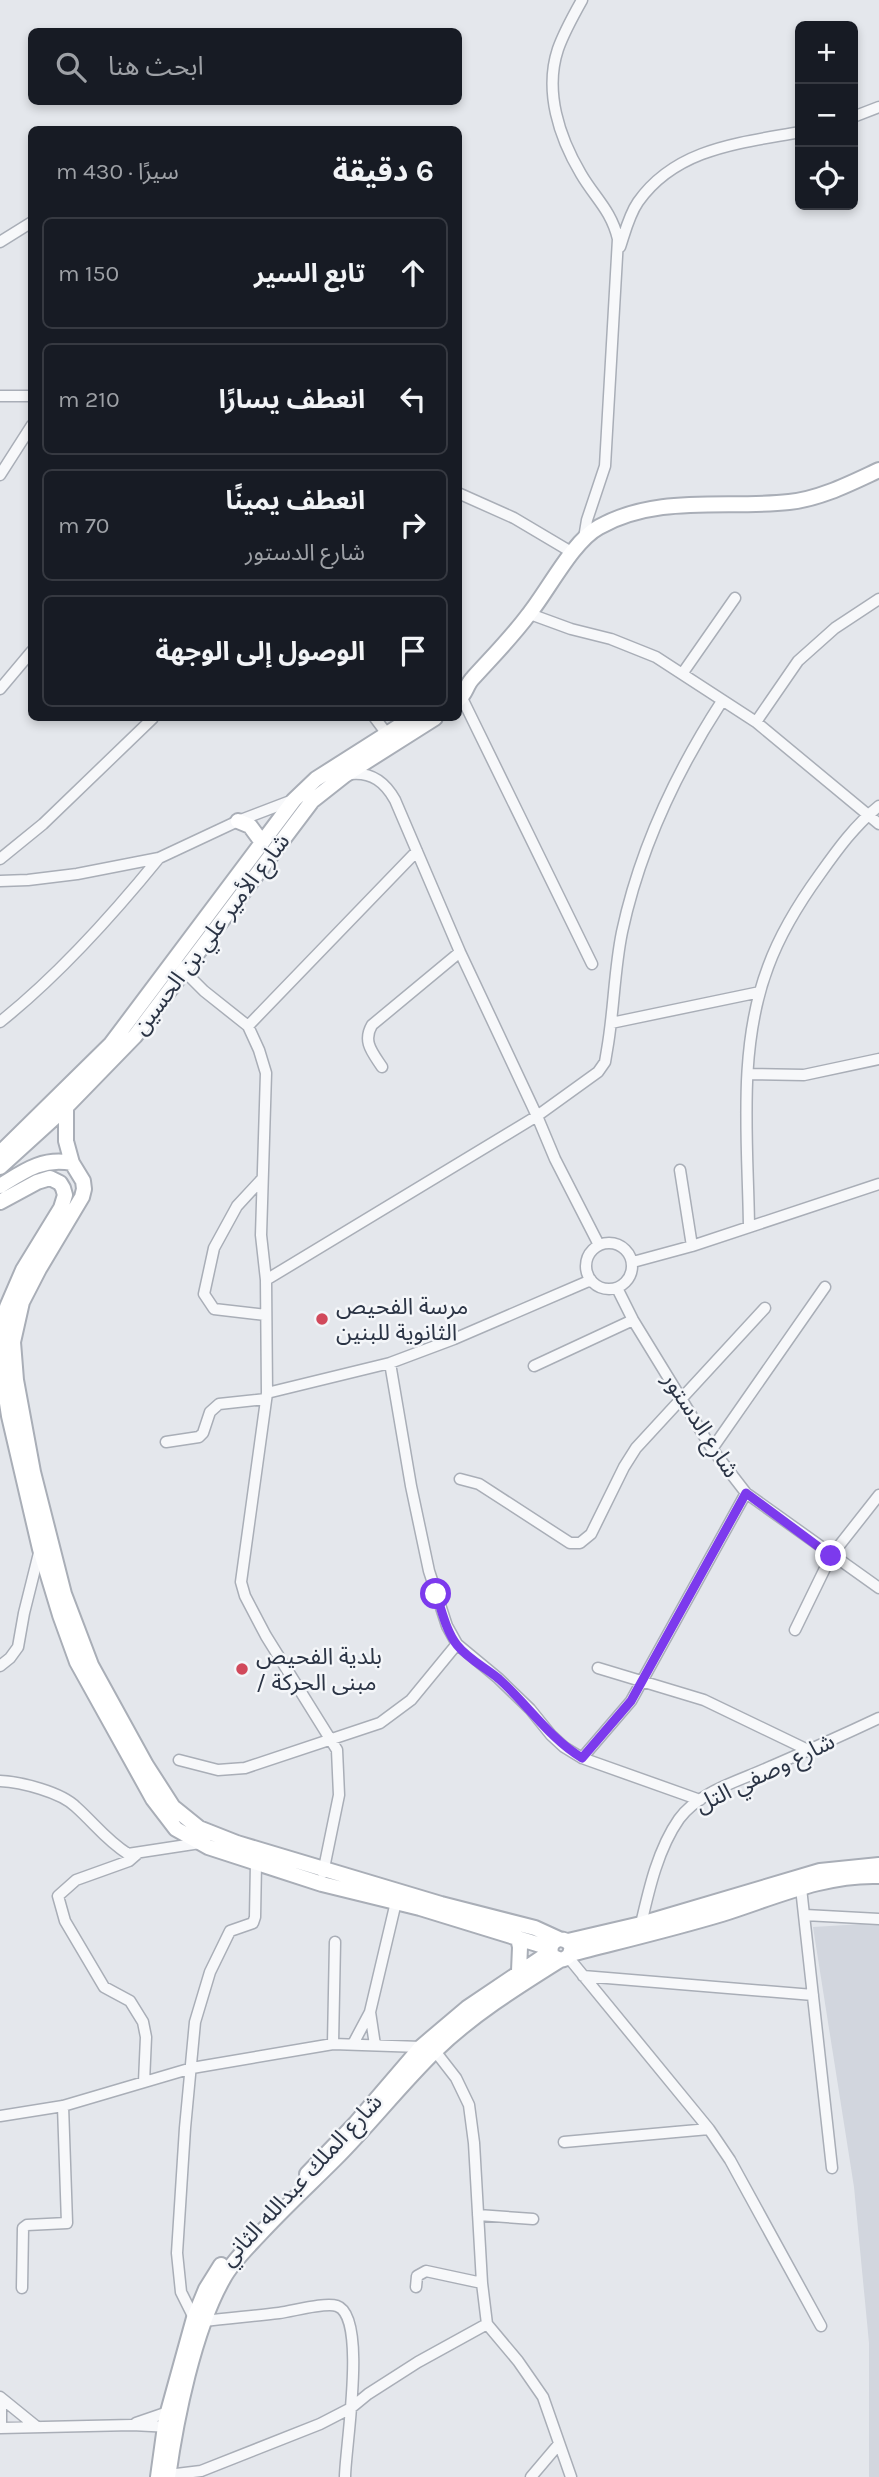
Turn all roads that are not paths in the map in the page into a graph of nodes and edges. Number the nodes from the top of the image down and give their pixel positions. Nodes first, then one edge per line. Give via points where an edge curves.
1 (582, 0) edge
2 (879, 107) edge
3 (858, 115) edge
4 (795, 133) edge
5 (28, 224) edge
6 (0, 242) edge
7 (617, 258) junction
8 (0, 396) edge
9 (28, 396) edge
10 (28, 431) edge
11 (879, 470) edge
12 (0, 475) edge
13 (462, 495) edge
14 (584, 539) junction
15 (573, 553) junction
16 (735, 598) dead end
17 (879, 599) edge
18 (530, 614) junction
19 (28, 656) edge
20 (682, 674) junction
21 (0, 689) edge
22 (462, 691) edge
23 (722, 701) junction
24 (150, 721) edge
25 (377, 721) edge
26 (407, 721) edge
27 (430, 721) edge
28 (756, 722) junction
29 (387, 734) junction
30 (345, 775) junction
31 (294, 800) junction
32 (312, 801) junction
33 (879, 806) edge
34 (868, 815) junction
35 (238, 821) junction
36 (879, 824) edge
37 (261, 841) junction
38 (417, 851) junction
39 (159, 858) junction
40 (0, 859) edge
41 (0, 881) edge
42 (460, 953) junction
43 (592, 964) dead end
44 (180, 966) junction
45 (760, 992) junction
46 (0, 1022) edge
47 (611, 1023) junction
48 (248, 1026) junction
49 (879, 1059) edge
50 (382, 1067) dead end
51 (748, 1074) junction
52 (66, 1107) junction
53 (537, 1116) junction
54 (0, 1153) edge
55 (72, 1163) junction
56 (0, 1167) edge
57 (680, 1170) dead end
58 (262, 1179) junction
59 (879, 1184) edge
60 (0, 1186) edge
61 (0, 1202) edge
62 (749, 1227) junction
63 (599, 1245) junction
64 (692, 1246) junction
65 (633, 1262) junction
66 (266, 1279) junction
67 (591, 1280) junction
68 (825, 1287) dead end
69 (617, 1288) junction
70 (765, 1308) dead end
71 (266, 1315) junction
72 (633, 1320) junction
73 (390, 1363) junction
74 (534, 1366) dead end
75 (267, 1396) junction
76 (681, 1398) junction
77 (166, 1442) dead end
78 (712, 1450) junction
79 (460, 1479) dead end
80 (746, 1493) junction
81 (879, 1494) edge
82 (37, 1513) junction
83 (40, 1549) junction
84 (831, 1556) junction
85 (879, 1588) edge
86 (795, 1630) dead end
87 (457, 1644) junction
88 (0, 1666) edge
89 (598, 1668) dead end
90 (644, 1681) junction
91 (879, 1718) edge
92 (330, 1740) junction
93 (808, 1750) junction
94 (582, 1758) junction
95 (179, 1760) dead end
96 (0, 1781) edge
97 (699, 1800) junction
98 (200, 1843) junction
99 (137, 1854) junction
100 (256, 1863) junction
101 (879, 1865) edge
102 (324, 1868) junction
103 (879, 1876) edge
104 (322, 1884) junction
105 (801, 1888) junction
106 (396, 1902) junction
107 (806, 1914) junction
108 (879, 1919) edge
109 (641, 1924) junction
110 (518, 1938) junction
111 (335, 1942) dead end
112 (561, 1950) junction
113 (519, 1971) junction
114 (583, 1976) junction
115 (813, 1995) junction
116 (370, 2012) junction
117 (333, 2044) junction
118 (353, 2044) junction
119 (375, 2045) junction
120 (428, 2049) junction
121 (192, 2068) junction
122 (144, 2082) junction
123 (63, 2106) junction
124 (0, 2116) edge
125 (709, 2129) junction
126 (564, 2142) dead end
127 (832, 2168) dead end
128 (478, 2215) junction
129 (533, 2219) dead end
130 (482, 2283) junction
131 (416, 2287) dead end
132 (22, 2288) dead end
133 (206, 2289) junction
134 (181, 2292) junction
135 (199, 2320) junction
136 (487, 2324) junction
137 (821, 2326) dead end
138 (1, 2397) edge
139 (351, 2407) junction
140 (174, 2411) junction
141 (132, 2425) junction
142 (170, 2427) junction
143 (1, 2428) edge
144 (38, 2428) junction
145 (559, 2444) junction
146 (165, 2476) edge
147 (345, 2477) edge
148 (531, 2477) edge
149 (571, 2477) edge

1 - 7 street via 558,48 555,111 582,176 611,217 618,239
2 - 3 street
4 - 7 street via 699,153 673,168 636,204
5 - 6 street
7 - 14 street via 605,466
8 - 9 street
10 - 12 street
11 - 14 street via 792,502 635,512 598,527
13 - 15 street via 514,518
14 - 15 street
15 - 18 street
16 - 20 street
17 - 28 street via 835,628 798,661
18 - 20 street via 638,649
18 - 22 street
19 - 21 street
20 - 23 street
22 - 43 street
23 - 28 street
23 - 47 street via 685,761 653,830 623,930
24 - 40 street
25 - 29 street
26 - 29 street, شارع الأمير علي بن الحسين
27 - 30 street, شارع الأمير علي بن الحسين
28 - 34 street
29 - 31 street, شارع الأمير علي بن الحسين via 316,779
30 - 32 street, شارع الأمير علي بن الحسين
30 - 38 street via 373,776 390,791
31 - 32 street
31 - 35 street
31 - 37 street, شارع الأمير علي بن الحسين
32 - 44 street, شارع الأمير علي بن الحسين
33 - 34 street
34 - 36 street
34 - 45 street via 807,892 784,930
35 - 37 street
35 - 39 street
37 - 44 street, شارع الأمير علي بن الحسين
38 - 42 street
38 - 48 street
39 - 41 street via 77,874
39 - 46 street via 42,987
42 - 50 street via 372,1025 367,1042
42 - 53 street
44 - 48 street
44 - 52 street, شارع الأمير علي بن الحسين via 135,1036
44 - 54 street, شارع الأمير علي بن الحسين via 111,1044
45 - 47 street
45 - 51 street
47 - 53 street via 606,1058 598,1072
48 - 58 street via 266,1073
49 - 51 street via 804,1075
51 - 62 street
52 - 55 street via 65,1141
52 - 56 street, شارع الأمير علي بن الحسين
53 - 63 street
53 - 66 street
55 - 60 street via 50,1160
55 - 82 street via 85,1189 27,1292 13,1342
57 - 64 street
58 - 66 street
58 - 71 street via 237,1206 214,1248 204,1294 214,1310
59 - 62 street
61 - 82 street via 50,1178 60,1183 65,1195 23,1270 2,1330 9,1416
62 - 64 street
63 - 65 street via 620,1245
63 - 67 street via 587,1261
64 - 65 street
65 - 69 street via 629,1278
66 - 71 street
67 - 69 street via 607,1289
67 - 73 street
68 - 78 street
69 - 72 street, شارع الدستور
70 - 76 street
71 - 75 street
72 - 74 street
72 - 76 street, شارع الدستور
73 - 75 street
73 - 87 street via 429,1571
75 - 77 street via 219,1404 210,1412 199,1437
75 - 92 street via 241,1582 266,1636
76 - 78 street, شارع الدستور
76 - 79 street via 636,1448 591,1534 580,1543 570,1543 479,1484
78 - 80 street, شارع الدستور
80 - 84 street, شارع الدستور
80 - 90 street
81 - 84 street
82 - 83 street
82 - 102 street via 91,1665 173,1807 199,1828
83 - 88 street via 19,1647
83 - 98 street via 77,1662 131,1762 163,1814 176,1829
84 - 85 street, شارع الدستور
84 - 86 street
87 - 92 street via 396,1713
87 - 94 street via 522,1701 557,1741
89 - 90 street
90 - 93 street via 704,1700
90 - 94 street
91 - 93 street, شارع وصفي التل
92 - 95 street via 232,1770
92 - 102 street via 339,1759 340,1784
93 - 97 street, شارع وصفي التل
94 - 97 street
96 - 99 street via 61,1797 111,1843 128,1854
97 - 109 street, شارع وصفي التل via 669,1837
98 - 99 street
98 - 100 street
99 - 122 street via 76,1880 58,1896 65,1921 104,1987 130,2001 143,2022
100 - 104 street
100 - 121 street via 255,1917 253,1923 230,1931 210,1972 195,2022
101 - 109 street, شارع الملك عبدالله الثاني via 820,1871
102 - 104 street
102 - 112 street via 535,1928
103 - 105 street, شارع الملك عبدالله الثاني
104 - 106 street
105 - 107 street
105 - 112 street, شارع الملك عبدالله الثاني via 659,1932
106 - 110 street
106 - 116 street
107 - 108 street
107 - 115 street
109 - 112 street, شارع الملك عبدالله الثاني
110 - 112 street
110 - 113 street
111 - 117 street
112 - 113 street, شارع الملك عبدالله الثاني
112 - 114 street
112 - 120 street, شارع الملك عبدالله الثاني
113 - 120 street, شارع الملك عبدالله الثاني via 467,2008
114 - 115 street
114 - 125 street
115 - 127 street
116 - 118 street
116 - 119 street
117 - 118 street
117 - 121 street
118 - 119 street
119 - 120 street
120 - 128 street via 456,2078 468,2105
120 - 133 street, شارع الملك عبدالله الثاني via 246,2235
120 - 135 street, شارع الملك عبدالله الثاني via 362,2133 240,2256
121 - 122 street
121 - 134 street via 177,2228
122 - 123 street
123 - 124 street
123 - 132 street via 67,2223 23,2228
125 - 126 street
125 - 137 street
128 - 129 street
128 - 130 street
130 - 131 street via 426,2271 417,2276
130 - 136 street
133 - 134 street
133 - 135 street, شارع الملك عبدالله الثاني
134 - 135 street
135 - 139 street via 332,2305 342,2308 353,2339
135 - 140 street, شارع الملك عبدالله الثاني
136 - 139 street via 418,2362
136 - 145 street via 543,2397
138 - 143 street
138 - 144 street
139 - 146 street via 201,2471
139 - 147 street
140 - 141 street
140 - 142 street, شارع الملك عبدالله الثاني
141 - 142 street
141 - 144 street
142 - 146 street, شارع الملك عبدالله الثاني
143 - 144 street
145 - 148 street
145 - 149 street

